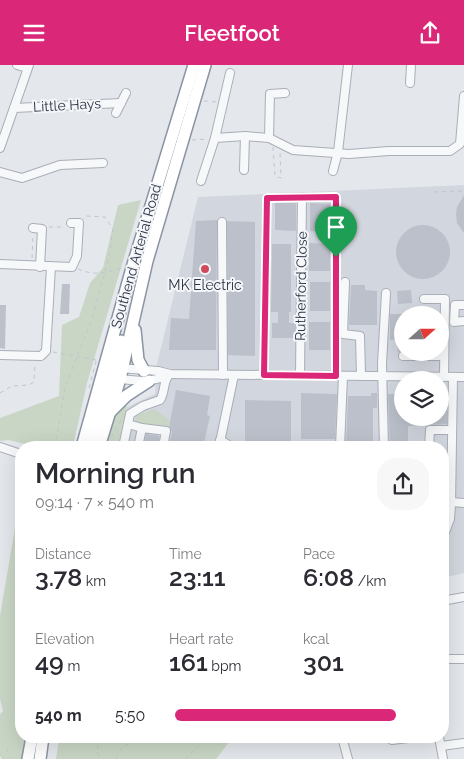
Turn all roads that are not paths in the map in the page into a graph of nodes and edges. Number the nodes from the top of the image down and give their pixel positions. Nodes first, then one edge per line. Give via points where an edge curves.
1 (17, 65) edge
2 (194, 65) edge
3 (205, 65) edge
4 (348, 65) edge
5 (411, 65) edge
6 (28, 67) edge
7 (230, 73) dead end
8 (410, 83) dead end
9 (126, 93) dead end
10 (285, 93) dead end
11 (464, 96) edge
12 (121, 103) junction
13 (14, 108) junction
14 (116, 113) dead end
15 (463, 118) edge
16 (245, 136) junction
17 (215, 138) junction
18 (274, 141) junction
19 (0, 148) edge
20 (338, 153) junction
21 (103, 163) dead end
22 (244, 170) dead end
23 (333, 171) dead end
24 (0, 172) edge
25 (201, 181) dead end
26 (302, 197) junction
27 (222, 222) dead end
28 (75, 223) road end
29 (33, 228) road end
30 (0, 264) edge
31 (36, 267) junction
32 (51, 267) junction
33 (143, 276) junction
34 (345, 282) dead end
35 (386, 293) dead end
36 (424, 299) dead end
37 (464, 305) edge
38 (444, 306) edge
39 (134, 318) junction
40 (464, 321) edge
41 (0, 355) edge
42 (110, 371) junction
43 (170, 374) junction
44 (222, 375) junction
45 (234, 375) junction
46 (264, 375) junction
47 (300, 375) junction
48 (339, 376) junction
49 (361, 376) junction
50 (384, 376) junction
51 (394, 376) edge
52 (149, 377) junction
53 (449, 377) edge
54 (453, 377) junction
55 (464, 377) edge
56 (164, 388) junction
57 (109, 415) junction
58 (128, 424) junction
59 (142, 428) junction
60 (452, 430) junction
61 (83, 441) edge
62 (92, 441) edge
63 (101, 441) edge
64 (124, 441) edge
65 (139, 441) edge
66 (164, 441) edge
67 (221, 441) edge
68 (340, 441) edge
69 (384, 441) edge
70 (429, 441) edge
71 (0, 447) edge
72 (15, 452) edge
73 (464, 503) edge
74 (451, 504) junction
75 (449, 522) edge
76 (464, 597) edge
77 (449, 600) edge
78 (449, 659) edge
79 (464, 659) edge
80 (449, 742) edge
81 (31, 743) edge
82 (42, 743) edge
83 (344, 743) edge
84 (440, 743) edge
85 (464, 743) edge
86 (28, 759) edge
87 (40, 759) edge
88 (348, 759) edge
89 (443, 759) edge

1 - 6 street
2 - 42 highway, Southend Arterial Road
3 - 33 highway, Southend Arterial Road
4 - 20 street
5 - 8 street
6 - 13 street
7 - 17 street
9 - 12 street
10 - 18 street via 270,94
11 - 15 street
12 - 13 street, Little Hays
12 - 14 street
13 - 19 street
15 - 20 street via 460,144 450,151
16 - 17 street
16 - 18 street
16 - 22 street
17 - 25 street
18 - 20 street via 293,150
20 - 23 street
21 - 24 street via 60,165 22,178
26 - 46 street via 267,198
26 - 47 street, Rutherford Close
26 - 48 street via 336,197
27 - 44 street
28 - 32 street via 77,256 72,267
29 - 31 street via 42,229
30 - 31 street
31 - 32 street
32 - 41 street via 46,351 41,356
33 - 39 highway, Southend Arterial Road
33 - 42 highway
34 - 49 street via 344,334 360,336
35 - 50 street
36 - 38 street via 445,299
37 - 40 street via 455,305 454,321
39 - 42 highway, Southend Arterial Road
39 - 52 highway via 138,360
42 - 52 street
42 - 57 highway, Southend Arterial Road
42 - 61 highway
42 - 62 highway
43 - 44 street
43 - 52 street
43 - 52 street
43 - 56 street via 165,379
44 - 45 street
45 - 46 street
45 - 67 street
46 - 47 street
47 - 48 street
48 - 49 street
48 - 68 street
49 - 50 street
50 - 51 street
50 - 69 street
52 - 56 street via 161,381
52 - 57 highway via 116,404
53 - 54 street
54 - 55 street
54 - 60 street
56 - 58 street via 160,400 130,414
57 - 63 highway, Southend Arterial Road
58 - 59 street
58 - 64 street
59 - 65 street
59 - 66 street via 166,431
60 - 70 street via 430,430
60 - 74 street
71 - 72 street
73 - 74 street
74 - 75 street
76 - 77 street
78 - 79 street
80 - 85 street
81 - 86 highway
82 - 87 highway
83 - 88 street
84 - 89 street

